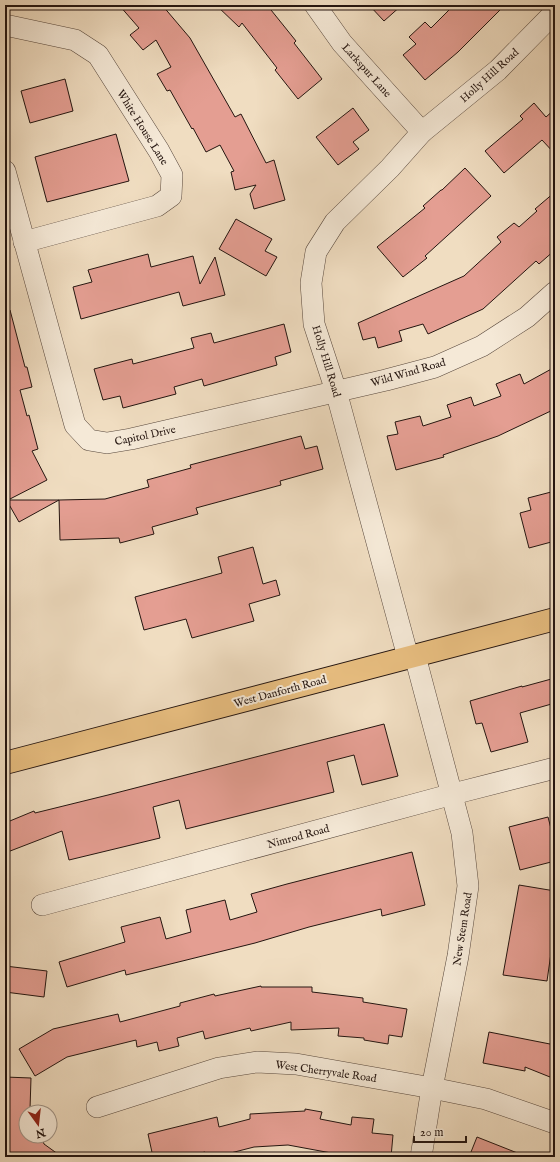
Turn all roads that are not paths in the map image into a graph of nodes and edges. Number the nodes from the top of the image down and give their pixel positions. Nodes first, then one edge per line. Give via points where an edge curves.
1 (315, 5) edge
2 (555, 12) edge
3 (5, 25) edge
4 (422, 132) junction
5 (5, 171) edge
6 (24, 242) junction
7 (555, 292) edge
8 (336, 391) junction
9 (555, 619) edge
10 (412, 656) junction
11 (5, 763) edge
12 (555, 768) edge
13 (453, 794) junction
14 (42, 905) dead end
15 (432, 1088) junction
16 (97, 1107) dead end
17 (555, 1123) edge
18 (421, 1157) edge

1 - 4 street, Larkspur Lane via 342,43
2 - 4 street, Holly Hill Road via 498,70
3 - 6 street, White House Lane via 75,40 98,55 172,175 171,196 157,206
4 - 8 street, Holly Hill Road via 390,168 335,222 316,252 312,283 314,324
5 - 6 street, Capitol Drive
6 - 8 street, Capitol Drive via 75,425 89,440 107,443 131,439
7 - 8 street, Wild Wind Road via 527,317 482,346 435,367
8 - 10 street, Holly Hill Road
9 - 10 main road, West Danforth Road
10 - 11 main road, West Danforth Road
10 - 13 street, New Stem Road
12 - 13 street, Nimrod Road
13 - 14 street, Nimrod Road
13 - 15 street, New Stem Road via 462,833 468,886 458,956
15 - 16 street, West Cherryvale Road via 296,1064 257,1062 219,1068
15 - 17 street, West Cherryvale Road via 486,1099
15 - 18 street, New Stem Road

